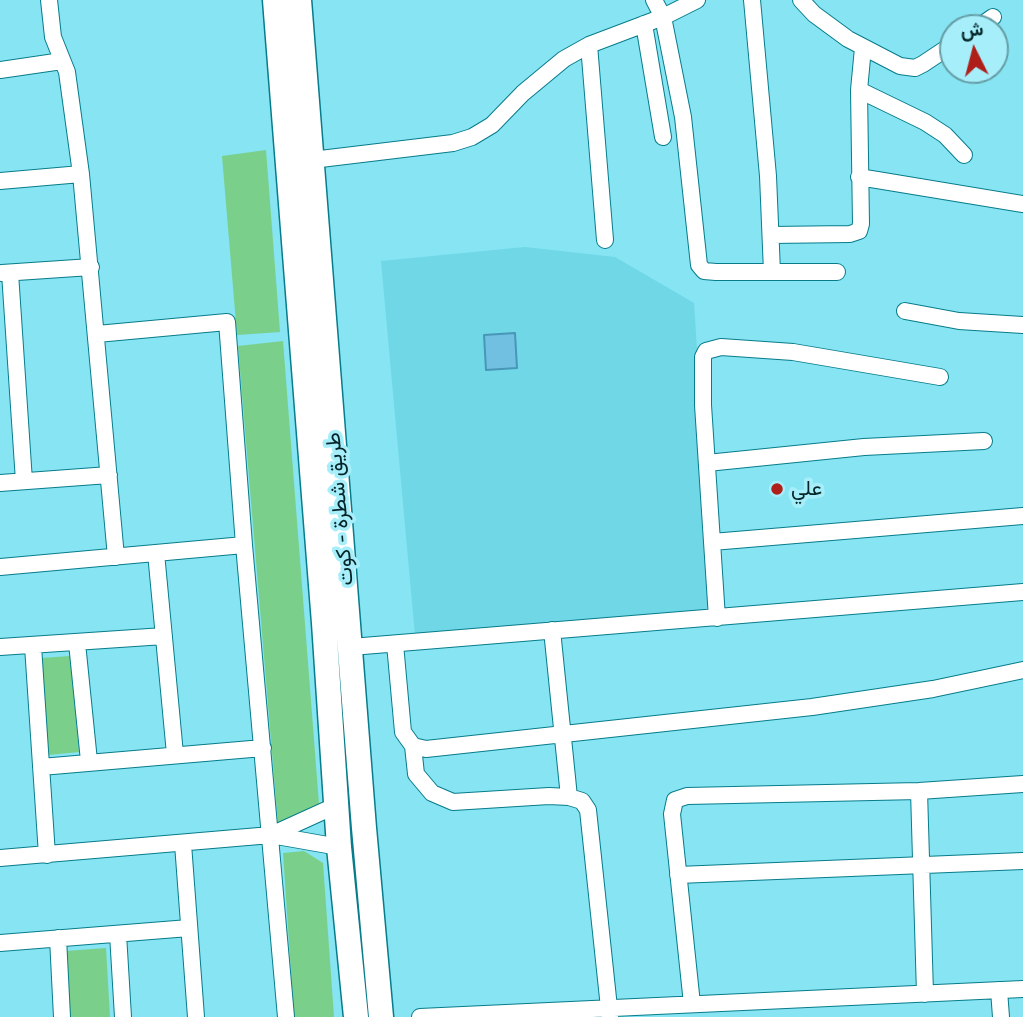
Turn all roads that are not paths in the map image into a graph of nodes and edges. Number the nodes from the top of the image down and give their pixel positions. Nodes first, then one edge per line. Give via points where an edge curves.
1 (49, 0) edge
2 (275, 0) edge
3 (299, 0) edge
4 (654, 0) edge
5 (697, 0) edge
6 (752, 0) edge
7 (801, 0) edge
8 (663, 17) junction
9 (644, 24) junction
10 (589, 45) junction
11 (863, 48) junction
12 (939, 53) edge
13 (62, 61) junction
14 (0, 71) edge
15 (859, 90) junction
16 (663, 137) dead end
17 (964, 155) dead end
18 (312, 160) junction
19 (81, 174) junction
20 (859, 177) junction
21 (0, 181) edge
22 (1023, 204) edge
23 (771, 236) junction
24 (606, 240) dead end
25 (91, 267) junction
26 (772, 272) junction
27 (836, 272) dead end
28 (5, 273) edge
29 (905, 311) dead end
30 (1023, 325) edge
31 (97, 334) junction
32 (940, 377) dead end
33 (984, 440) dead end
34 (707, 463) junction
35 (109, 474) junction
36 (24, 481) junction
37 (0, 483) edge
38 (1023, 516) edge
39 (712, 542) junction
40 (244, 545) junction
41 (156, 553) junction
42 (116, 557) junction
43 (0, 567) edge
44 (1023, 592) edge
45 (717, 618) junction
46 (349, 621) junction
47 (324, 622) junction
48 (552, 630) junction
49 (164, 636) junction
50 (77, 643) junction
51 (395, 644) junction
52 (33, 646) junction
53 (0, 647) edge
54 (351, 648) junction
55 (1023, 670) edge
56 (562, 734) junction
57 (413, 746) junction
58 (263, 748) junction
59 (175, 754) junction
60 (89, 761) junction
61 (41, 767) junction
62 (1023, 784) edge
63 (919, 791) junction
64 (569, 797) junction
65 (337, 805) junction
66 (271, 835) junction
67 (183, 844) junction
68 (340, 847) junction
69 (47, 855) junction
70 (0, 858) edge
71 (1023, 861) edge
72 (923, 865) junction
73 (678, 875) junction
74 (189, 928) junction
75 (118, 934) junction
76 (58, 939) junction
77 (0, 943) edge
78 (1023, 989) edge
79 (999, 990) junction
80 (925, 994) junction
81 (692, 1004) junction
82 (797, 1009) edge
83 (726, 1010) edge
84 (609, 1013) edge
85 (62, 1017) edge
86 (123, 1017) edge
87 (196, 1017) edge
88 (286, 1017) edge
89 (356, 1017) edge
90 (381, 1017) edge
91 (420, 1017) edge
92 (1001, 1017) edge

1 - 13 street via 53,37
2 - 47 highway, طريق شطرة - كوت
3 - 18 highway, طريق شطرة - كوت
4 - 8 street
5 - 8 street
6 - 23 street
7 - 11 street
8 - 9 street
8 - 26 street via 683,117 699,265 704,271
9 - 10 street
9 - 16 street
10 - 18 street via 564,59 492,125 472,137
10 - 24 street
11 - 12 street via 900,66 915,68
11 - 15 street
13 - 14 street
13 - 19 street
15 - 17 street via 925,122
15 - 20 street
18 - 46 highway, طريق شطرة - كوت
19 - 21 street
19 - 25 street
20 - 22 street
20 - 23 street via 859,231
23 - 26 street
25 - 28 street
25 - 31 street
26 - 27 street
28 - 36 street
29 - 30 street via 959,321
31 - 35 street
31 - 40 street via 227,322
32 - 34 street via 793,352 710,349 703,357
33 - 34 street
34 - 39 street
35 - 36 street
35 - 42 street
36 - 37 street
38 - 39 street
39 - 45 street
40 - 41 street
40 - 58 street
41 - 42 street
41 - 49 street
42 - 43 street
44 - 45 street
45 - 48 street
46 - 47 highway
46 - 54 highway, طريق شطرة - كوت
47 - 65 highway, طريق شطرة - كوت
48 - 51 street
48 - 56 street
49 - 50 street
49 - 59 street
50 - 52 street
50 - 60 street
51 - 54 street
51 - 57 street via 403,732
52 - 53 street
52 - 61 street
54 - 90 highway, طريق شطرة - كوت
55 - 56 street via 812,707
56 - 57 street via 426,749
56 - 64 street
57 - 64 street via 416,774 432,793 453,802
58 - 59 street
58 - 66 street
59 - 60 street
60 - 61 street
61 - 69 street
62 - 63 street
63 - 72 street
63 - 73 street via 687,796 675,800 672,814
64 - 84 street via 583,801 588,810
65 - 66 street
65 - 68 highway, طريق شطرة - كوت
66 - 67 street
66 - 68 street
66 - 88 street
67 - 69 street
67 - 74 street
68 - 89 highway, طريق شطرة - كوت
69 - 70 street
71 - 72 street
72 - 73 street
72 - 80 street
73 - 81 street
74 - 75 street
74 - 87 street
75 - 76 street
75 - 86 street
76 - 77 street
76 - 85 street
78 - 79 street
79 - 80 street
79 - 92 street
80 - 82 street
81 - 83 street
81 - 84 street
82 - 83 street
84 - 91 street

